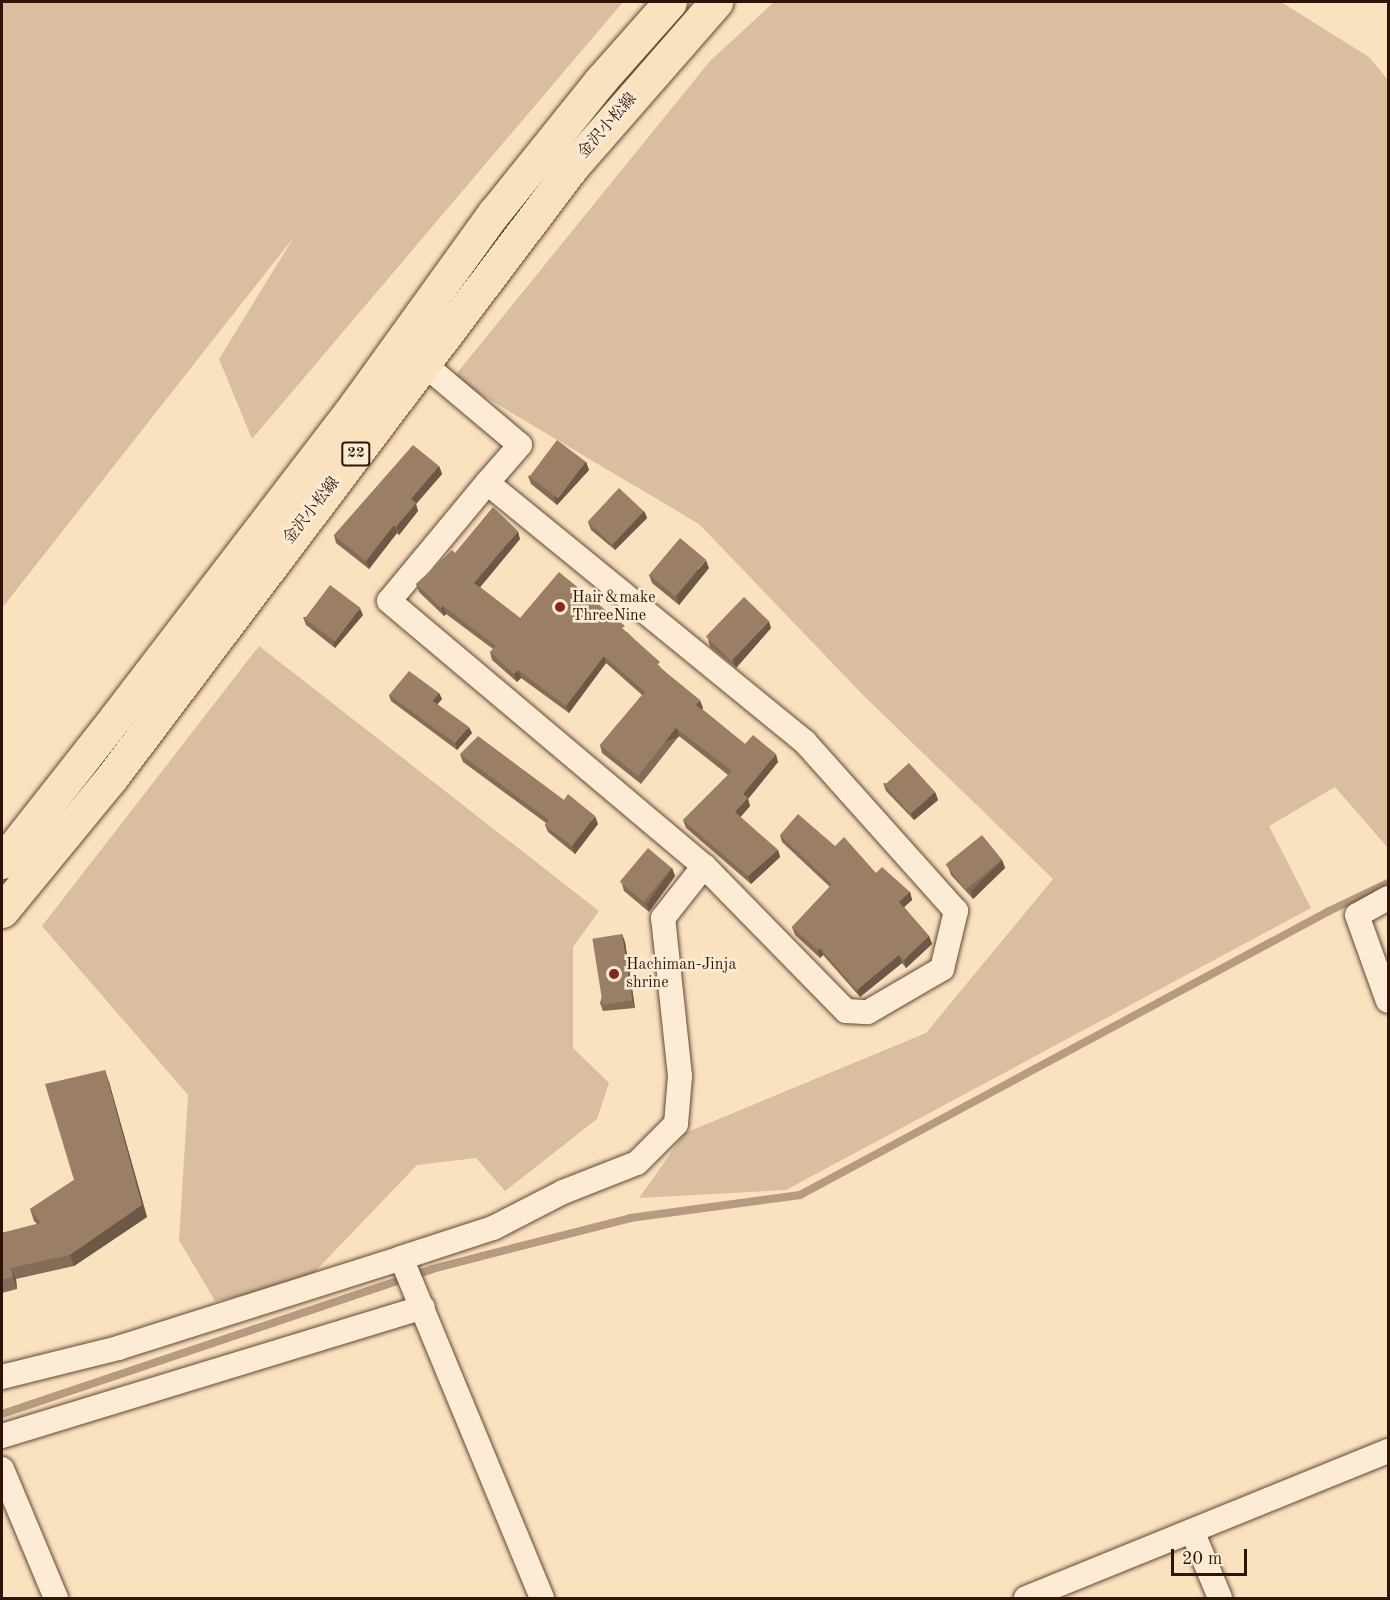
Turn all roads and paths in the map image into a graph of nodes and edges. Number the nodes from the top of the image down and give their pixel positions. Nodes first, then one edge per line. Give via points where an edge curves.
1 (670, 2) edge
2 (716, 2) edge
3 (425, 365) junction
4 (487, 483) junction
5 (2, 862) edge
6 (704, 866) junction
7 (1389, 898) edge
8 (2, 911) edge
9 (1389, 1001) edge
10 (406, 1270) junction
11 (423, 1307) junction
12 (2, 1377) edge
13 (2, 1436) edge
14 (1389, 1451) edge
15 (2, 1469) edge
16 (1193, 1533) junction
17 (56, 1599) edge
18 (542, 1599) edge
19 (1026, 1599) edge
20 (1220, 1599) edge

1 - 5 main road, 金沢小松線 / 22 via 601,80 494,213 356,404
2 - 3 main road, 金沢小松線 / 22 via 573,166
3 - 4 street via 520,444
3 - 8 main road, 金沢小松線 / 22 via 112,777
4 - 6 street via 389,601
4 - 6 street via 805,742 956,911 942,969 868,1012 846,1011
6 - 10 street via 663,918 680,1076 676,1124 638,1163 562,1192
7 - 9 street via 1357,915
10 - 11 street
10 - 12 street
11 - 13 street
11 - 18 street
14 - 16 street
15 - 17 street
16 - 19 street
16 - 20 street

